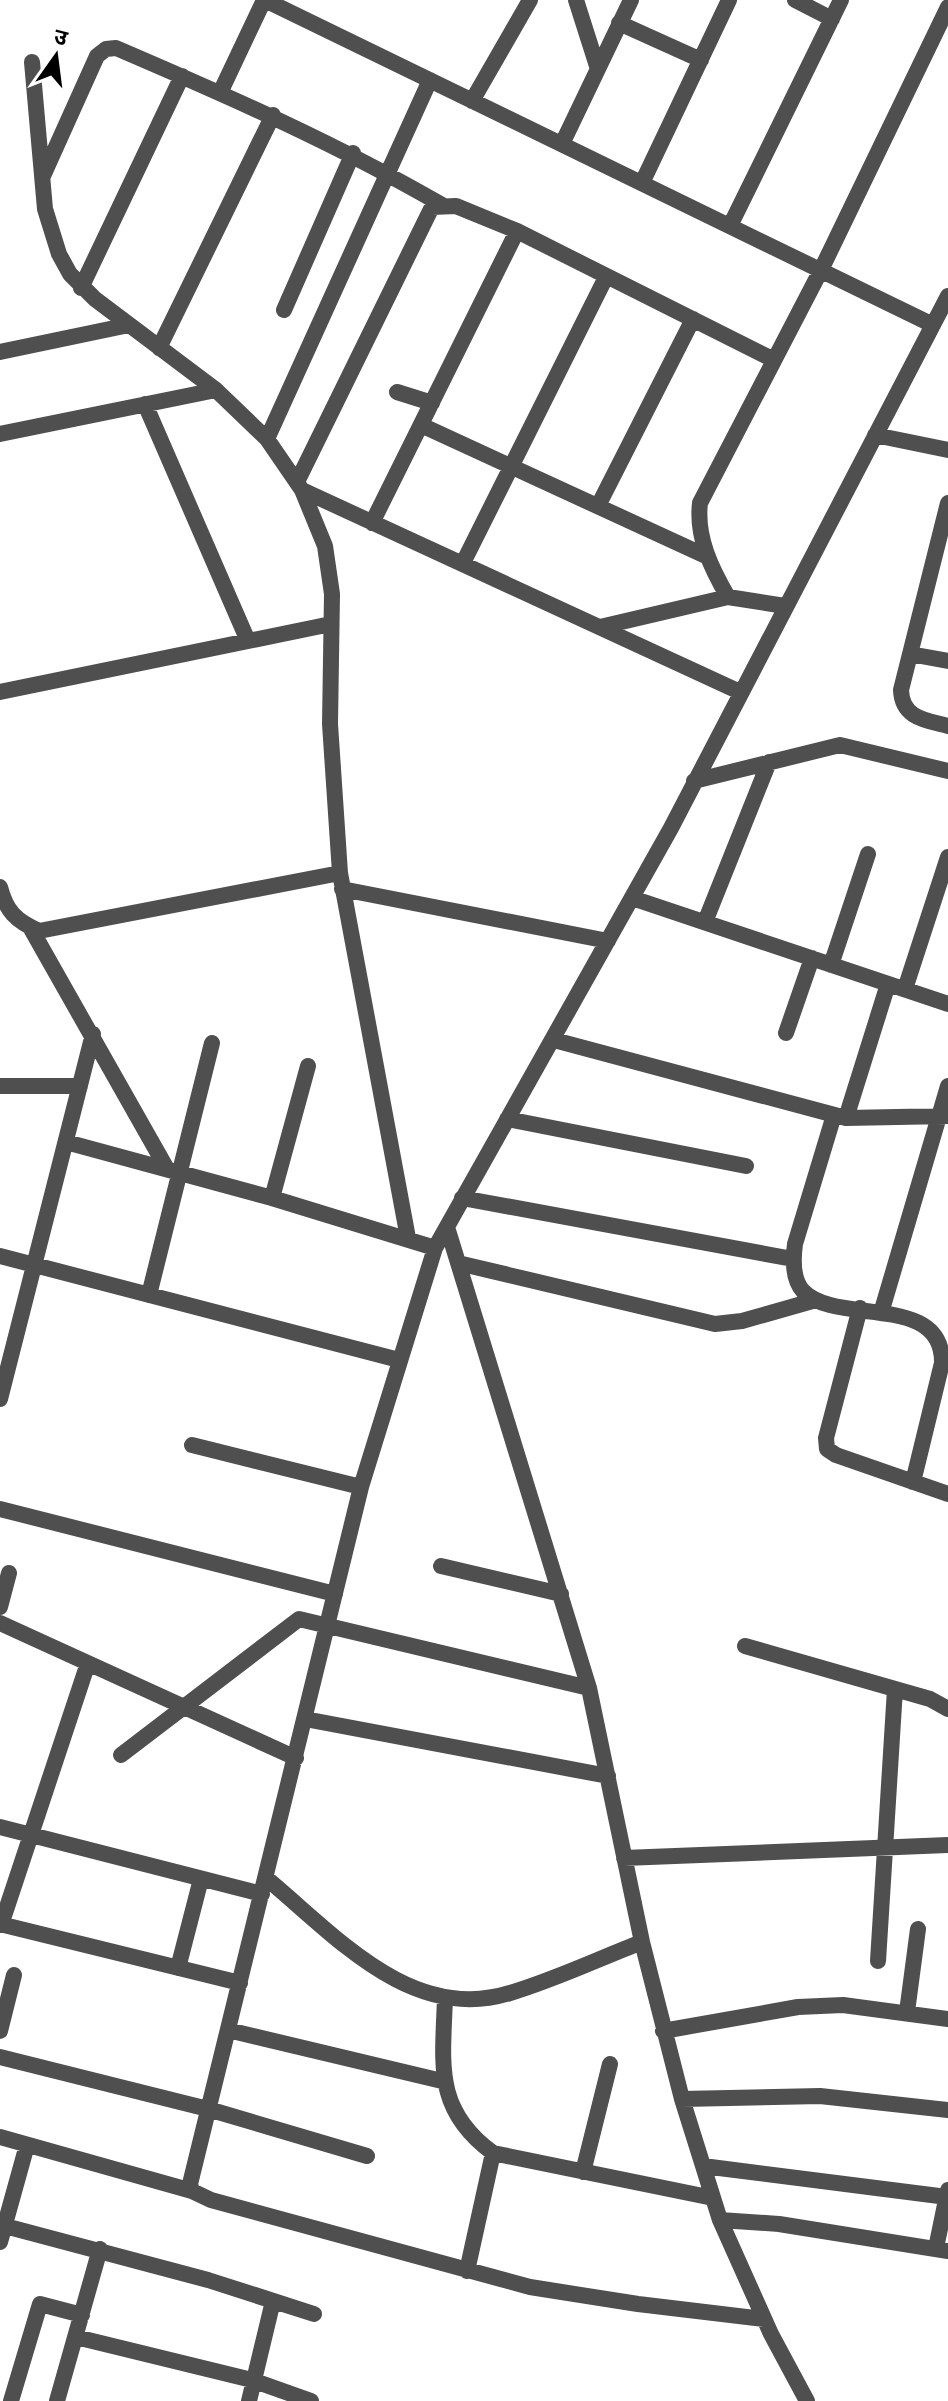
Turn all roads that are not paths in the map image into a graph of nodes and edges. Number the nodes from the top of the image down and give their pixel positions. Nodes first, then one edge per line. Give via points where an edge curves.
1 (264, 0) edge
2 (530, 0) edge
3 (576, 0) edge
4 (631, 0) edge
5 (729, 0) edge
6 (795, 0) edge
7 (841, 0) edge
8 (948, 7) edge
9 (832, 19) junction
10 (619, 23) junction
11 (701, 60) junction
12 (32, 62) dead end
13 (597, 66) junction
14 (182, 76) junction
15 (430, 80) junction
16 (220, 93) junction
17 (472, 101) junction
18 (273, 115) junction
19 (562, 144) junction
20 (353, 153) junction
21 (389, 174) junction
22 (42, 178) junction
23 (642, 183) junction
24 (442, 205) junction
25 (730, 226) junction
26 (517, 231) junction
27 (821, 270) junction
28 (606, 277) junction
29 (81, 288) junction
30 (948, 296) edge
31 (284, 310) dead end
32 (693, 319) junction
33 (129, 325) junction
34 (933, 325) junction
35 (159, 348) junction
36 (0, 352) edge
37 (774, 360) junction
38 (216, 390) junction
39 (397, 392) dead end
40 (432, 403) junction
41 (145, 404) junction
42 (421, 425) junction
43 (0, 434) edge
44 (875, 435) junction
45 (267, 439) junction
46 (948, 450) edge
47 (509, 466) junction
48 (299, 486) junction
49 (948, 503) edge
50 (598, 506) junction
51 (372, 523) junction
52 (708, 557) junction
53 (463, 563) junction
54 (728, 597) junction
55 (785, 606) junction
56 (331, 624) junction
57 (600, 627) junction
58 (248, 641) junction
59 (910, 654) junction
60 (948, 661) edge
61 (0, 692) edge
62 (740, 692) junction
63 (948, 726) edge
64 (769, 762) junction
65 (948, 771) edge
66 (694, 781) junction
67 (868, 854) dead end
68 (948, 857) edge
69 (341, 881) junction
70 (0, 887) edge
71 (632, 898) junction
72 (2, 904) edge
73 (705, 922) junction
74 (24, 924) junction
75 (0, 928) edge
76 (608, 941) junction
77 (812, 958) junction
78 (831, 965) junction
79 (888, 984) junction
80 (905, 989) junction
81 (948, 1004) edge
82 (786, 1033) dead end
83 (93, 1034) junction
84 (554, 1040) junction
85 (212, 1043) dead end
86 (308, 1066) dead end
87 (0, 1086) edge
88 (80, 1086) junction
89 (948, 1086) edge
90 (944, 1115) edge
91 (840, 1117) junction
92 (507, 1119) junction
93 (66, 1142) junction
94 (746, 1166) dead end
95 (172, 1171) junction
96 (272, 1198) junction
97 (462, 1198) junction
98 (447, 1227) junction
99 (408, 1238) junction
100 (435, 1248) junction
101 (0, 1256) edge
102 (793, 1259) junction
103 (458, 1263) junction
104 (34, 1265) junction
105 (149, 1295) junction
106 (816, 1300) junction
107 (860, 1308) junction
108 (881, 1313) junction
109 (399, 1360) junction
110 (0, 1399) edge
111 (192, 1445) dead end
112 (913, 1482) junction
113 (361, 1487) junction
114 (948, 1494) edge
115 (0, 1509) edge
116 (441, 1566) dead end
117 (9, 1573) dead end
118 (335, 1594) junction
119 (561, 1594) junction
120 (0, 1607) edge
121 (0, 1623) edge
122 (328, 1625) junction
123 (745, 1646) dead end
124 (88, 1663) junction
125 (589, 1688) junction
126 (895, 1689) junction
127 (183, 1707) junction
128 (948, 1709) edge
129 (305, 1719) junction
130 (121, 1755) dead end
131 (296, 1758) junction
132 (608, 1776) junction
133 (0, 1827) edge
134 (31, 1835) junction
135 (948, 1845) edge
136 (885, 1848) junction
137 (624, 1858) junction
138 (201, 1879) junction
139 (264, 1886) junction
140 (1, 1924) edge
141 (918, 1929) dead end
142 (642, 1942) junction
143 (878, 1961) dead end
144 (178, 1968) junction
145 (14, 1975) dead end
146 (240, 1983) junction
147 (445, 1997) junction
148 (907, 2012) junction
149 (948, 2019) edge
150 (228, 2030) junction
151 (0, 2031) edge
152 (663, 2031) junction
153 (0, 2057) edge
154 (610, 2064) dead end
155 (442, 2081) junction
156 (682, 2099) junction
157 (208, 2109) junction
158 (948, 2110) edge
159 (0, 2137) edge
160 (27, 2145) junction
161 (493, 2153) junction
162 (367, 2156) dead end
163 (703, 2166) junction
164 (583, 2172) junction
165 (192, 2191) junction
166 (947, 2194) edge
167 (713, 2198) junction
168 (720, 2220) junction
169 (5, 2226) junction
170 (0, 2242) edge
171 (100, 2249) junction
172 (942, 2250) edge
173 (467, 2271) junction
174 (273, 2301) junction
175 (314, 2314) dead end
176 (82, 2315) junction
177 (764, 2319) junction
178 (76, 2337) junction
179 (252, 2380) junction
180 (11, 2401) edge
181 (57, 2401) edge
182 (249, 2401) edge
183 (311, 2401) edge
184 (807, 2401) edge

1 - 15 street
1 - 16 street
2 - 17 street
3 - 13 street
4 - 10 street
5 - 11 street
6 - 9 street
7 - 9 street
8 - 27 street
9 - 25 street
10 - 11 street
10 - 13 street
11 - 23 street
12 - 22 street
13 - 19 street
14 - 16 street
14 - 22 street via 116,48 106,49 97,56
14 - 29 street
15 - 17 street
15 - 21 street
16 - 18 street
17 - 19 street
18 - 20 street
18 - 35 street
19 - 23 street
20 - 21 street
20 - 31 street
21 - 24 street
21 - 45 street
22 - 29 street via 59,254
23 - 25 street
24 - 26 street
24 - 48 street via 426,214
25 - 27 street
26 - 28 street
26 - 40 street
27 - 34 street
27 - 37 street
28 - 32 street
28 - 47 street
29 - 33 street
30 - 34 street
32 - 37 street
32 - 50 street
33 - 35 street
33 - 36 street
34 - 44 street
35 - 38 street
37 - 52 street via 700,503 699,529
38 - 41 street
38 - 45 street
39 - 40 street
40 - 42 street
41 - 43 street
41 - 58 street
42 - 47 street
42 - 51 street
44 - 46 street
44 - 55 street
45 - 48 street
47 - 50 street
47 - 53 street
48 - 51 street
48 - 56 street via 325,546
49 - 59 street
50 - 52 street
51 - 53 street
52 - 54 street
53 - 57 street
54 - 55 street
54 - 57 street
55 - 62 street
56 - 58 street
56 - 69 street via 330,724
57 - 62 street
58 - 61 street
59 - 60 street
59 - 63 street via 901,704 921,719
62 - 66 street
64 - 65 street via 840,745
64 - 66 street
64 - 73 street
66 - 71 street
67 - 78 street
68 - 80 street
69 - 74 street via 39,931
69 - 76 street
69 - 99 street
70 - 72 street
71 - 73 street
71 - 76 street
72 - 74 street
73 - 77 street
74 - 75 street
74 - 83 street
76 - 84 street
77 - 78 street
77 - 82 street
78 - 79 street
79 - 80 street
79 - 91 street
80 - 81 street
83 - 88 street
83 - 95 street
84 - 91 street
84 - 92 street
85 - 95 street
86 - 96 street
87 - 88 street
88 - 93 street
89 - 90 street
90 - 91 street
90 - 108 street
91 - 102 street
92 - 94 street
92 - 97 street
93 - 95 street
93 - 104 street
95 - 96 street
95 - 105 street
96 - 99 street
97 - 98 street
97 - 102 street
98 - 100 street
98 - 103 street
99 - 100 street
100 - 109 street
101 - 104 street
102 - 106 street via 801,1289
103 - 106 street via 715,1324
103 - 119 street
104 - 105 street
104 - 110 street
105 - 109 street
106 - 107 street
107 - 108 street
107 - 112 street via 827,1449
108 - 112 street via 917,1323 937,1335 942,1347
109 - 113 street
111 - 113 street
112 - 114 street
113 - 118 street
115 - 118 street
116 - 119 street
117 - 120 street
118 - 122 street
119 - 125 street
121 - 124 street
122 - 125 street
122 - 127 street via 299,1619
122 - 129 street
123 - 126 street
124 - 127 street
124 - 134 street
125 - 132 street
126 - 128 street
126 - 136 street
127 - 130 street
127 - 131 street
129 - 131 street
129 - 132 street
131 - 139 street
132 - 137 street
133 - 134 street
134 - 138 street
134 - 140 street
135 - 136 street
136 - 137 street
136 - 143 street
137 - 142 street
138 - 139 street
138 - 144 street
139 - 146 street
139 - 147 street via 377,1970
140 - 144 street
141 - 148 street
142 - 147 street via 507,1995
142 - 152 street
144 - 146 street
145 - 151 street
146 - 150 street
147 - 155 street
148 - 149 street
148 - 152 street via 843,2005 798,2007
150 - 155 street
150 - 157 street
152 - 156 street
153 - 157 street
154 - 164 street
155 - 161 street via 449,2105 477,2142
156 - 158 street via 820,2096
156 - 163 street
157 - 162 street
157 - 165 street via 191,2175
159 - 160 street
160 - 165 street
160 - 169 street
161 - 164 street
161 - 173 street
163 - 166 street
163 - 167 street
164 - 167 street
165 - 173 street
166 - 172 street
167 - 168 street
168 - 172 street
168 - 177 street
169 - 170 street
169 - 171 street
171 - 174 street
171 - 176 street
173 - 177 street via 530,2287
174 - 175 street
174 - 179 street
176 - 178 street
176 - 180 street via 40,2304
177 - 184 street
178 - 179 street
178 - 181 street
179 - 182 street
179 - 183 street

